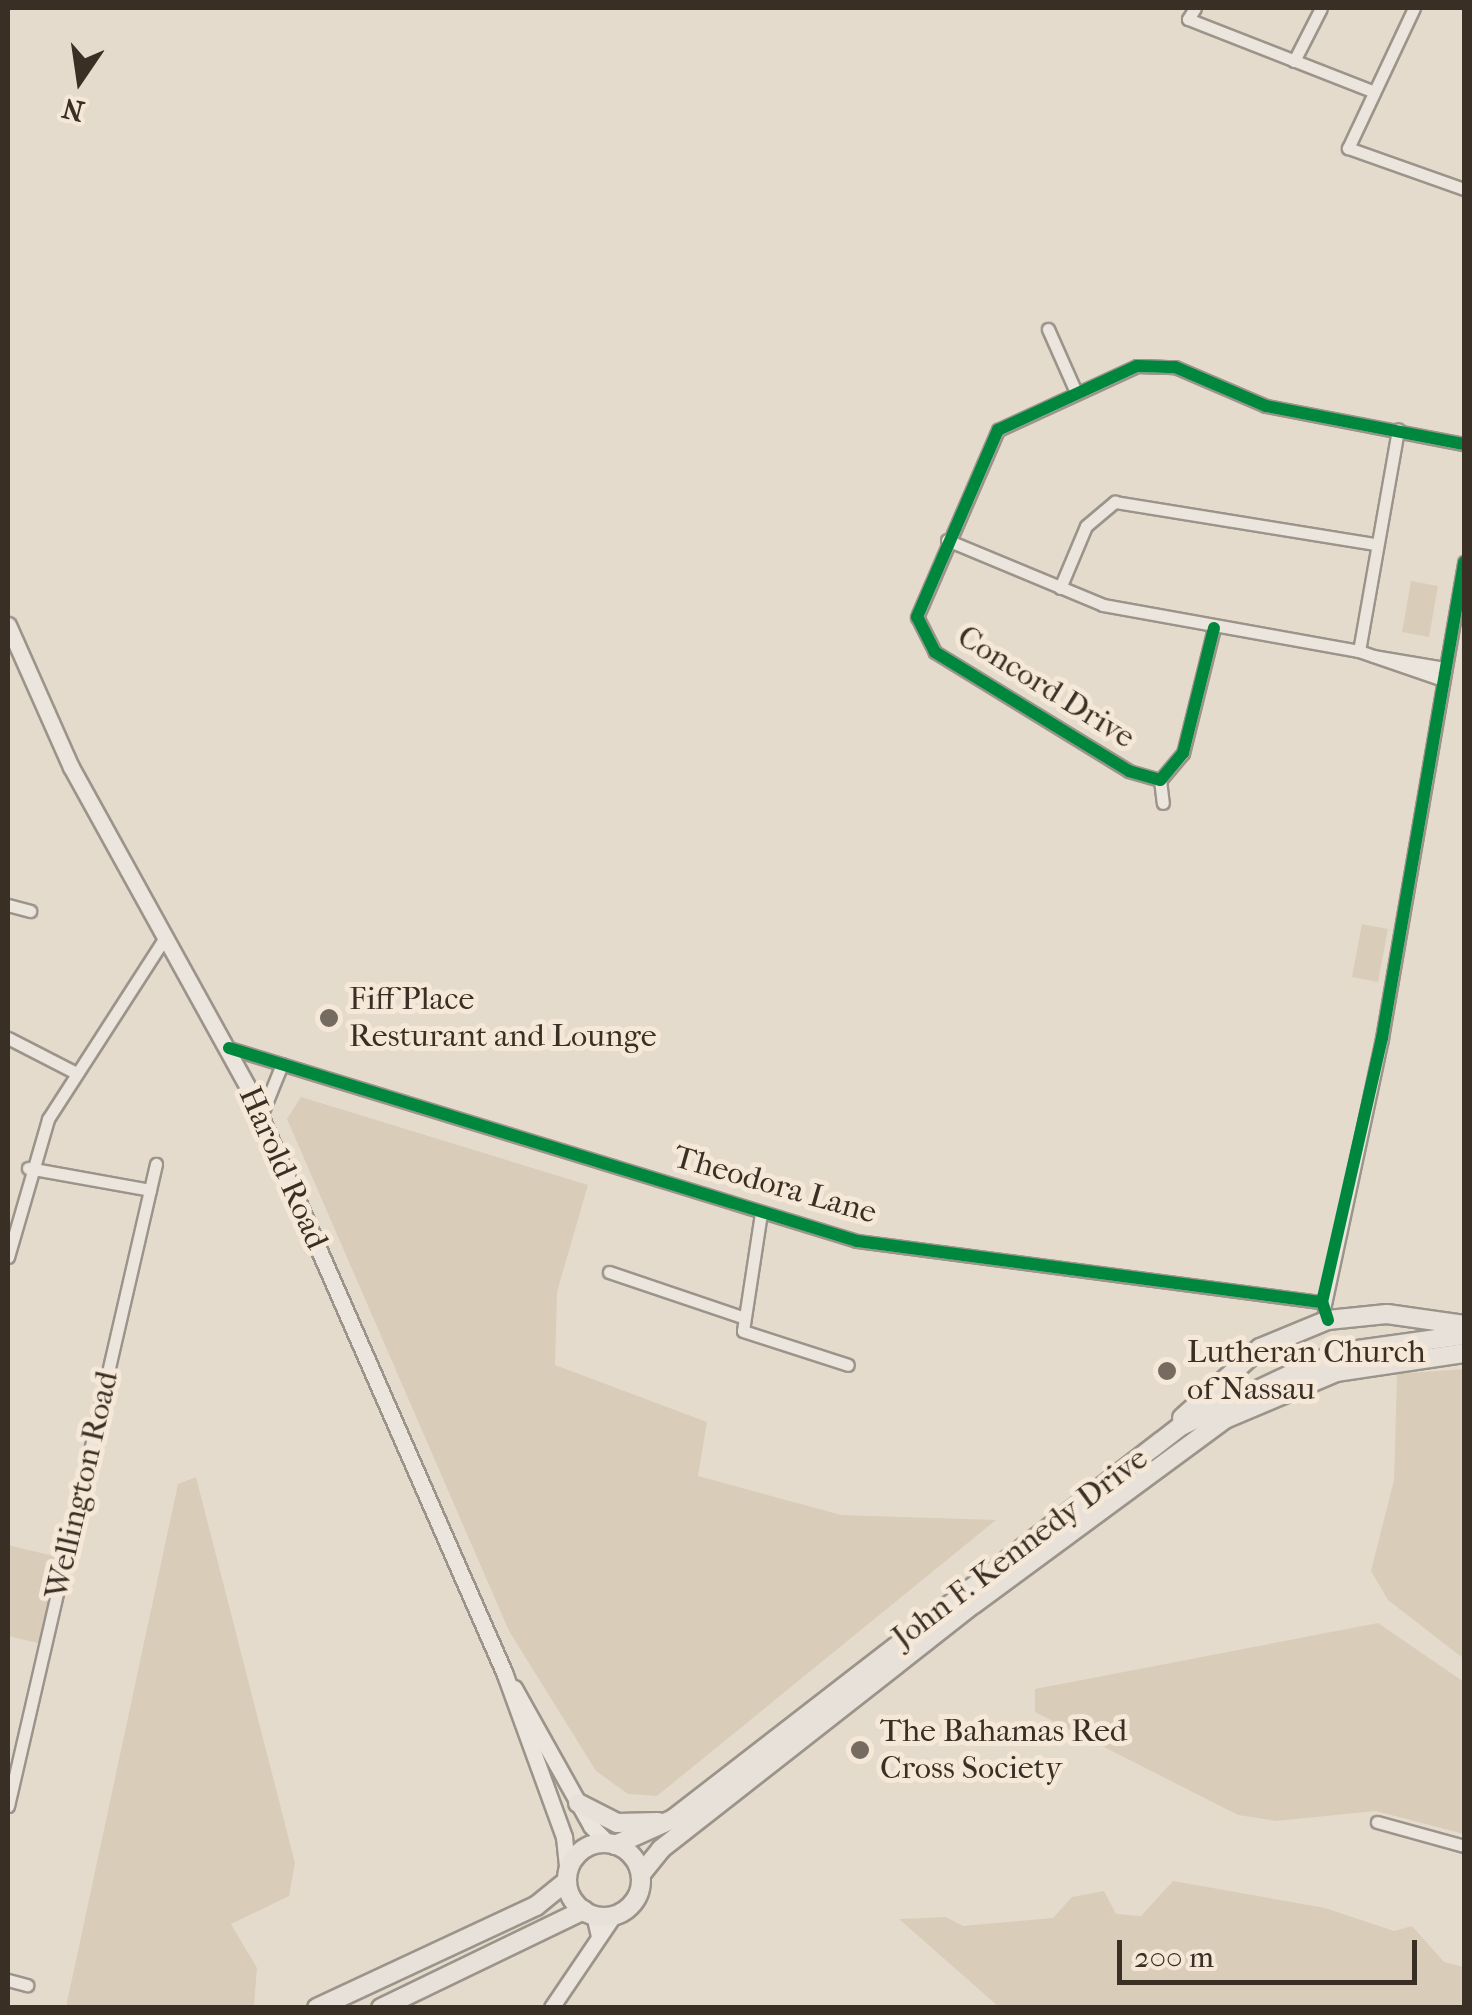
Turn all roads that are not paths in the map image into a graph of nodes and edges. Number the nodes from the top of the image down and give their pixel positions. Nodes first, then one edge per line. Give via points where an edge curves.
1 (1194, 8) edge
2 (1321, 8) edge
3 (1414, 8) edge
4 (1294, 60) junction
5 (1374, 92) junction
6 (1464, 189) edge
7 (1048, 329) dead end
8 (1075, 390) junction
9 (1398, 429) junction
10 (1464, 444) edge
11 (947, 540) junction
12 (1375, 544) junction
13 (1464, 562) edge
14 (1060, 588) junction
15 (8, 625) edge
16 (1214, 628) junction
17 (1359, 651) junction
18 (1444, 674) junction
19 (1160, 780) junction
20 (1163, 803) dead end
21 (8, 905) edge
22 (30, 911) dead end
23 (164, 938) junction
24 (8, 1038) edge
25 (229, 1048) junction
26 (282, 1064) junction
27 (76, 1074) junction
28 (260, 1116) junction
29 (156, 1164) dead end
30 (28, 1168) junction
31 (150, 1190) junction
32 (761, 1213) junction
33 (8, 1256) edge
34 (609, 1272) dead end
35 (1325, 1311) junction
36 (742, 1317) junction
37 (1464, 1325) edge
38 (1464, 1335) edge
39 (1464, 1354) edge
40 (848, 1365) dead end
41 (1165, 1437) junction
42 (504, 1672) junction
43 (578, 1804) junction
44 (8, 1806) edge
45 (673, 1819) junction
46 (1377, 1822) dead end
47 (612, 1844) junction
48 (1464, 1846) edge
49 (640, 1874) junction
50 (568, 1877) junction
51 (589, 1912) junction
52 (615, 1915) junction
53 (599, 1936) junction
54 (8, 1980) edge
55 (27, 1985) dead end
56 (317, 2008) edge
57 (381, 2008) edge
58 (552, 2008) edge

1 - 4 street via 1188,19
2 - 4 street
3 - 5 street
4 - 5 street
5 - 6 street via 1348,148
7 - 8 street
8 - 9 street, Concord Drive via 1162,364 1266,406
8 - 11 street, Concord Drive via 998,430
9 - 10 street, Concord Drive
9 - 12 street
11 - 14 street
11 - 19 street, Concord Drive via 917,617 934,652 1128,771
12 - 14 street via 1115,502 1086,526
12 - 17 street
13 - 18 street
14 - 16 street via 1114,608
15 - 23 main road, Harold Road via 71,767
16 - 17 street
16 - 19 street, Concord Drive via 1183,752
17 - 18 street
18 - 35 street via 1382,1038
19 - 20 street
21 - 22 street
23 - 25 main road, Harold Road
23 - 27 street
24 - 27 street
25 - 26 street, Theodora Lane
25 - 28 main road, Harold Road
26 - 28 street
26 - 32 street, Theodora Lane
27 - 30 street
28 - 42 main road, Harold Road
29 - 31 street, Wellington Road
30 - 31 street
30 - 33 street
31 - 44 street, Wellington Road
32 - 35 street, Theodora Lane via 892,1247
32 - 36 street
34 - 36 street
35 - 37 highway
35 - 41 highway via 1260,1348
36 - 40 street via 743,1331 754,1339
38 - 41 highway, John F. Kennedy Drive via 1336,1353
39 - 49 highway, John F. Kennedy Drive via 1336,1372 1225,1418 671,1840
41 - 45 highway, John F. Kennedy Drive
42 - 43 main road, Harold Road
42 - 50 main road, Harold Road via 564,1837
43 - 45 highway via 618,1823
43 - 47 main road, Harold Road
45 - 47 highway, John F. Kennedy Drive
46 - 48 street
47 - 49 highway
47 - 50 highway, John F. Kennedy Drive via 582,1851
49 - 52 highway, John F. Kennedy Drive via 636,1898
50 - 51 highway
50 - 56 highway, John F. Kennedy Drive via 536,1906
51 - 52 highway
51 - 53 street
51 - 57 highway
52 - 53 street
53 - 58 street
54 - 55 street

